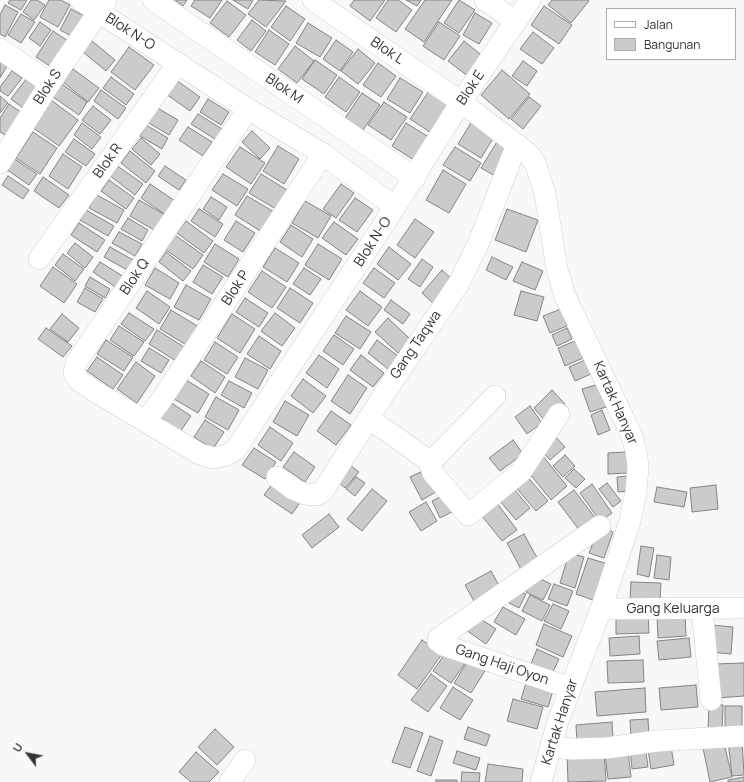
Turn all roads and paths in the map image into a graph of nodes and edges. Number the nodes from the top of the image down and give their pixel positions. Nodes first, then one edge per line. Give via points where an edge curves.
1 (80, 0) edge
2 (153, 0) edge
3 (313, 0) edge
4 (485, 0) edge
5 (530, 0) edge
6 (102, 5) edge
7 (516, 22) junction
8 (0, 49) edge
9 (178, 63) junction
10 (50, 83) junction
11 (461, 102) junction
12 (248, 109) junction
13 (517, 144) junction
14 (323, 154) junction
15 (2, 157) edge
16 (404, 194) junction
17 (39, 259) dead end
18 (496, 396) dead end
19 (559, 414) dead end
20 (368, 419) junction
21 (146, 420) junction
22 (430, 464) junction
23 (277, 477) dead end
24 (600, 526) dead end
25 (744, 608) edge
26 (601, 609) junction
27 (702, 609) junction
28 (570, 688) junction
29 (711, 700) dead end
30 (744, 736) edge
31 (550, 747) junction
32 (245, 760) dead end
33 (230, 782) edge
34 (541, 782) edge

1 - 6 street, Blok N-O
2 - 16 street, Blok M
3 - 11 street, Blok L
4 - 7 street
5 - 7 street, Blok E
6 - 9 street, Blok N-O
6 - 10 street, Blok S
7 - 11 street, Blok E
8 - 10 street
9 - 12 street, Blok N-O
9 - 17 street, Blok R
10 - 15 street, Blok S
11 - 13 street, Kartak Hanyar
11 - 16 street, Blok E
12 - 14 street, Blok N-O
12 - 21 street, Blok Q via 76,363 74,373 79,381
13 - 20 street, Gang Taqwa via 476,250 459,283 425,330
13 - 26 street, Kartak Hanyar via 529,154 541,180 557,269 565,296 632,436 636,451 638,466 635,500
14 - 16 street, Blok N-O
14 - 21 street, Blok P
16 - 21 street, Blok N-O via 236,449 227,455 214,458 200,454
18 - 22 street
19 - 22 street via 521,472 468,515 433,473
20 - 22 street
20 - 23 street, Gang Taqwa via 323,491 317,495 293,489
24 - 28 street, Gang Haji Oyon via 439,638 443,645
25 - 27 street, Gang Keluarga
26 - 27 street, Gang Keluarga
26 - 28 street, Kartak Hanyar
27 - 29 street
28 - 31 street, Kartak Hanyar
30 - 31 street via 657,741 607,748
31 - 34 street, Kartak Hanyar
32 - 33 street

